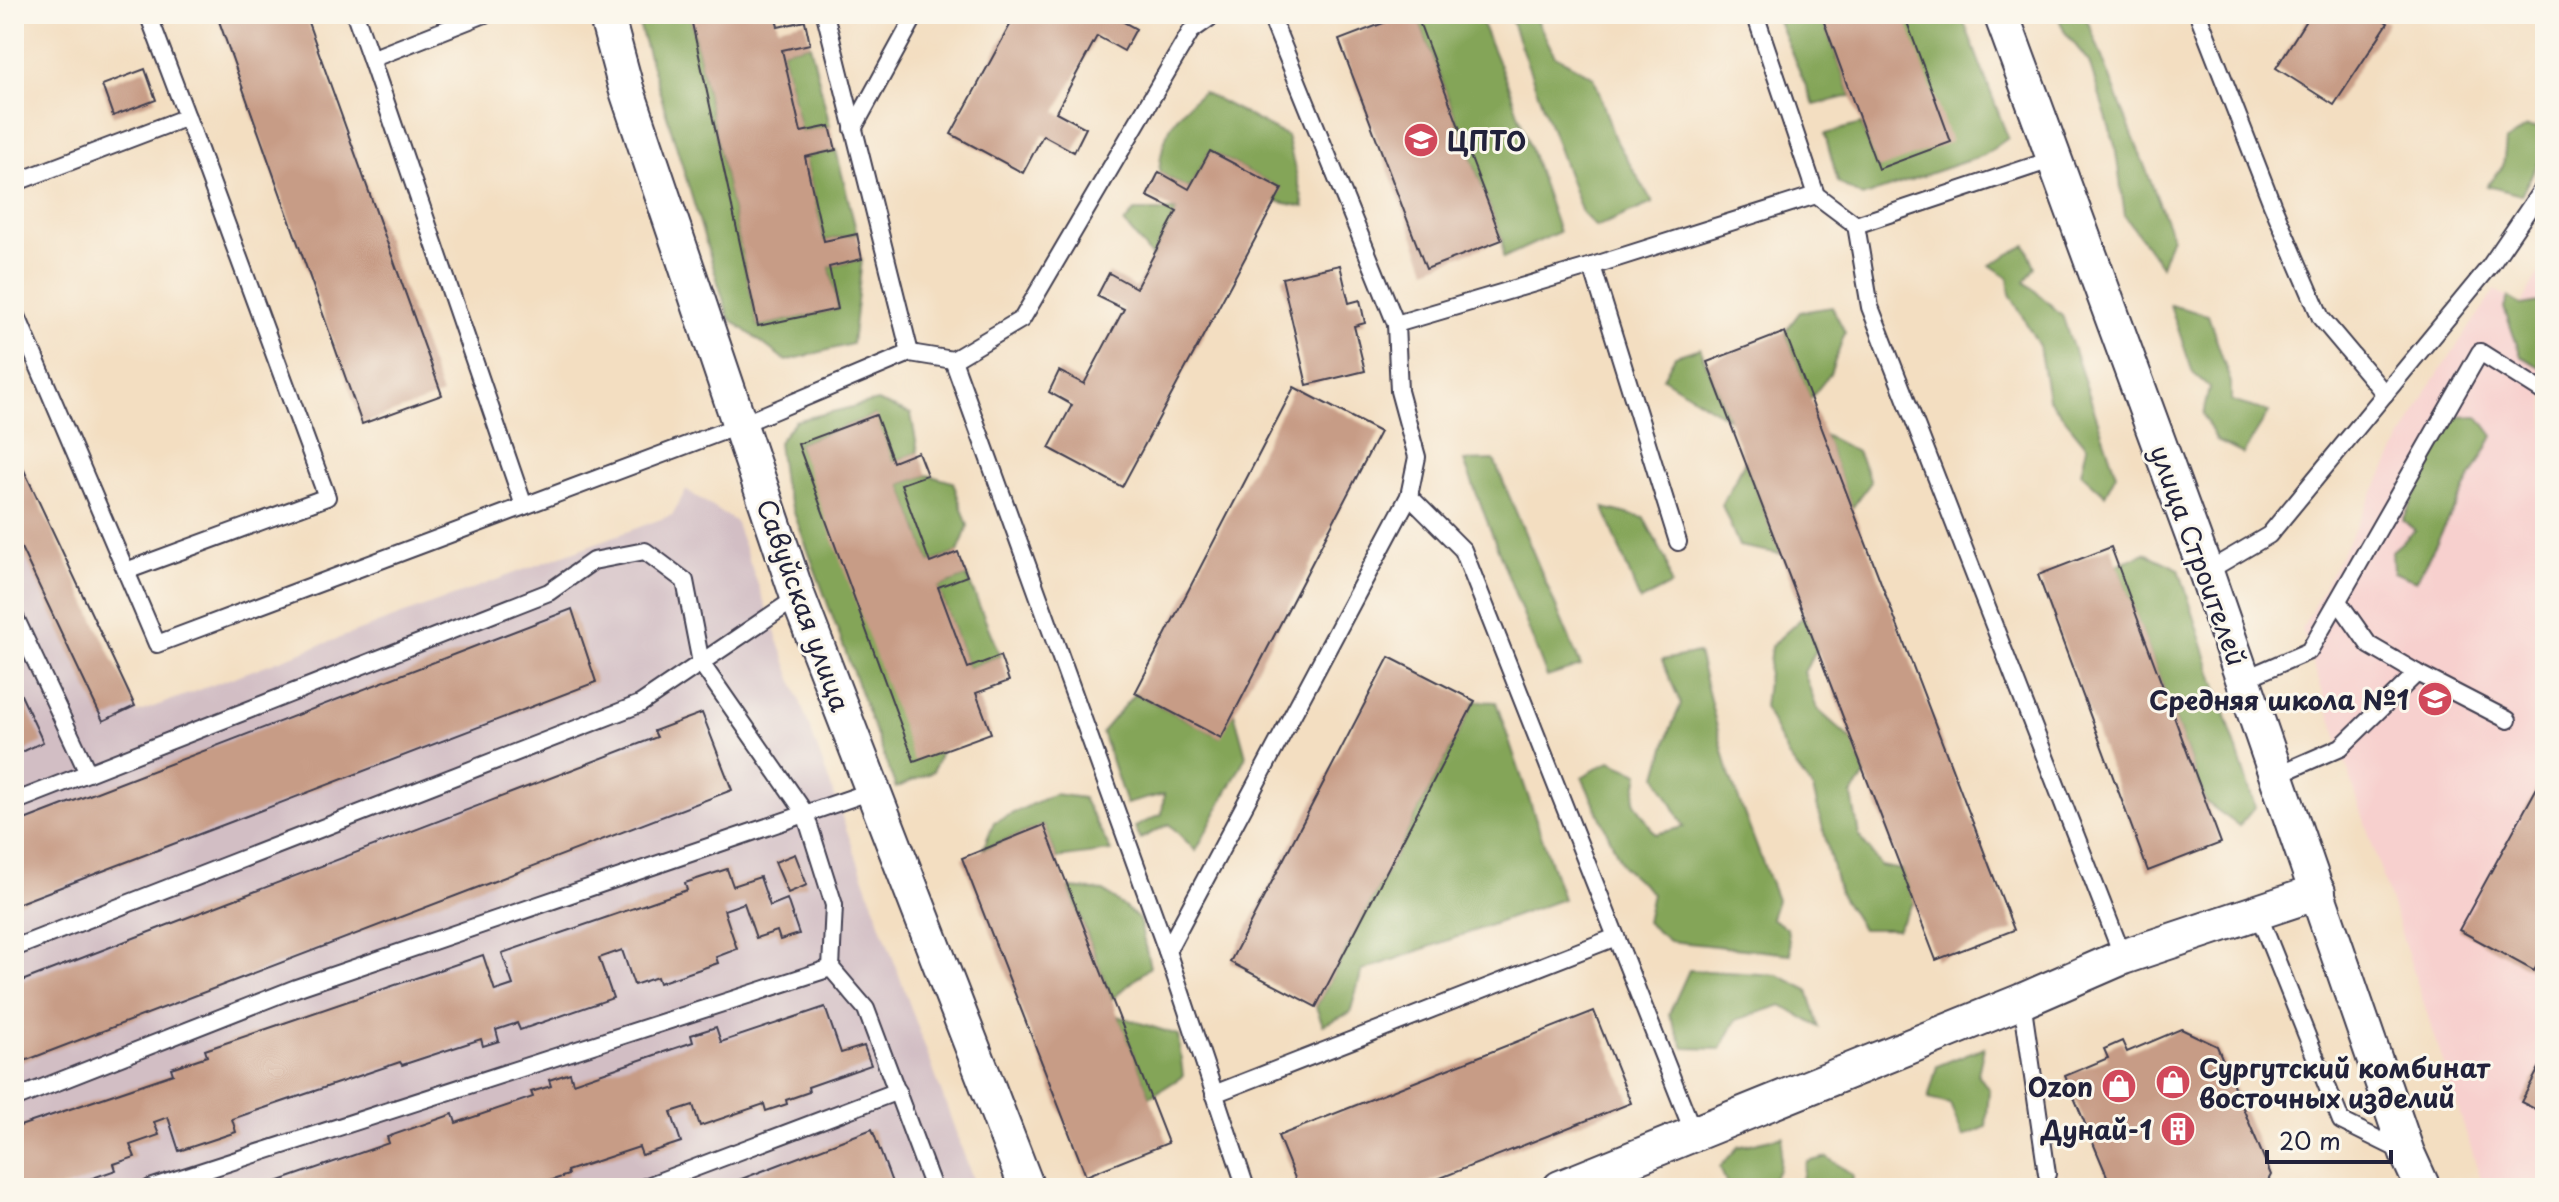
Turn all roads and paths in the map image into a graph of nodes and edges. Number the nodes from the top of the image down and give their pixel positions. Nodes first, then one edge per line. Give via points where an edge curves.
1 (148, 14) edge
2 (355, 14) edge
3 (485, 14) edge
4 (606, 14) edge
5 (825, 14) edge
6 (916, 14) edge
7 (1215, 14) edge
8 (1270, 14) edge
9 (1755, 14) edge
10 (2001, 14) edge
11 (2198, 14) edge
12 (371, 59) junction
13 (187, 117) junction
14 (853, 129) junction
15 (2054, 159) junction
16 (14, 183) edge
17 (2545, 185) edge
18 (1816, 195) junction
19 (1856, 225) junction
20 (1592, 266) junction
21 (14, 309) edge
22 (1396, 324) junction
23 (910, 353) junction
24 (953, 360) junction
25 (2545, 393) edge
26 (2385, 394) junction
27 (740, 425) junction
28 (1409, 496) junction
29 (524, 506) junction
30 (1678, 542) dead end
31 (126, 571) junction
32 (2206, 572) junction
33 (798, 597) junction
34 (2338, 601) junction
35 (14, 615) edge
36 (701, 663) junction
37 (2417, 673) junction
38 (2244, 679) junction
39 (2508, 720) dead end
40 (88, 773) junction
41 (2277, 775) junction
42 (872, 791) junction
43 (14, 802) edge
44 (805, 813) junction
45 (2318, 892) junction
46 (2257, 911) junction
47 (1616, 937) junction
48 (14, 948) edge
49 (1167, 951) junction
50 (2123, 957) junction
51 (831, 968) junction
52 (2022, 1001) junction
53 (898, 1091) junction
54 (1214, 1094) junction
55 (14, 1099) edge
56 (1694, 1134) junction
57 (2407, 1153) junction
58 (2047, 1174) dead end
59 (150, 1188) edge
60 (642, 1188) edge
61 (933, 1188) edge
62 (1027, 1188) edge
63 (1246, 1188) edge
64 (1560, 1188) edge
65 (2423, 1188) edge

1 - 13 lane
2 - 12 lane
3 - 12 lane
4 - 27 street, Савуйская улица
5 - 14 lane
6 - 14 lane
7 - 24 lane via 1191,31 1022,319
8 - 22 lane
9 - 18 lane
10 - 15 street, улица Строителей
11 - 26 lane via 2321,318
12 - 29 lane
13 - 16 lane
13 - 31 lane via 327,497
14 - 23 lane
15 - 19 lane
15 - 32 street, улица Строителей
17 - 26 lane via 2490,266
18 - 19 lane
18 - 20 lane
19 - 50 lane via 1870,307
20 - 22 lane
20 - 30 lane
21 - 31 lane
22 - 28 lane via 1399,391 1417,457
23 - 24 lane
23 - 27 lane
24 - 49 lane
25 - 34 lane via 2480,352
26 - 32 lane via 2269,535
27 - 29 lane
27 - 33 street, Савуйская улица
28 - 47 lane via 1463,550
28 - 49 lane
29 - 31 lane via 157,644
32 - 38 street, улица Строителей
33 - 36 lane
33 - 42 street, Савуйская улица
34 - 37 lane via 2369,645
34 - 38 lane via 2309,651
35 - 40 lane
36 - 40 lane via 685,581 645,551 593,561 549,592
36 - 44 lane
36 - 48 lane via 640,704
37 - 39 lane
37 - 41 lane via 2341,747
38 - 41 street, улица Строителей
40 - 43 lane
41 - 45 street, улица Строителей
42 - 44 lane
42 - 62 street, Савуйская улица
44 - 51 lane via 834,905
44 - 55 lane via 296,988
45 - 46 street
45 - 57 street, улица Строителей
46 - 50 street
46 - 57 lane via 2341,1121
47 - 54 lane
47 - 56 lane
49 - 54 lane
50 - 52 street
51 - 53 lane via 866,1009
51 - 59 lane
52 - 56 street
52 - 58 lane
53 - 60 lane
53 - 61 lane
54 - 63 lane
56 - 64 street
57 - 65 street, улица Строителей

